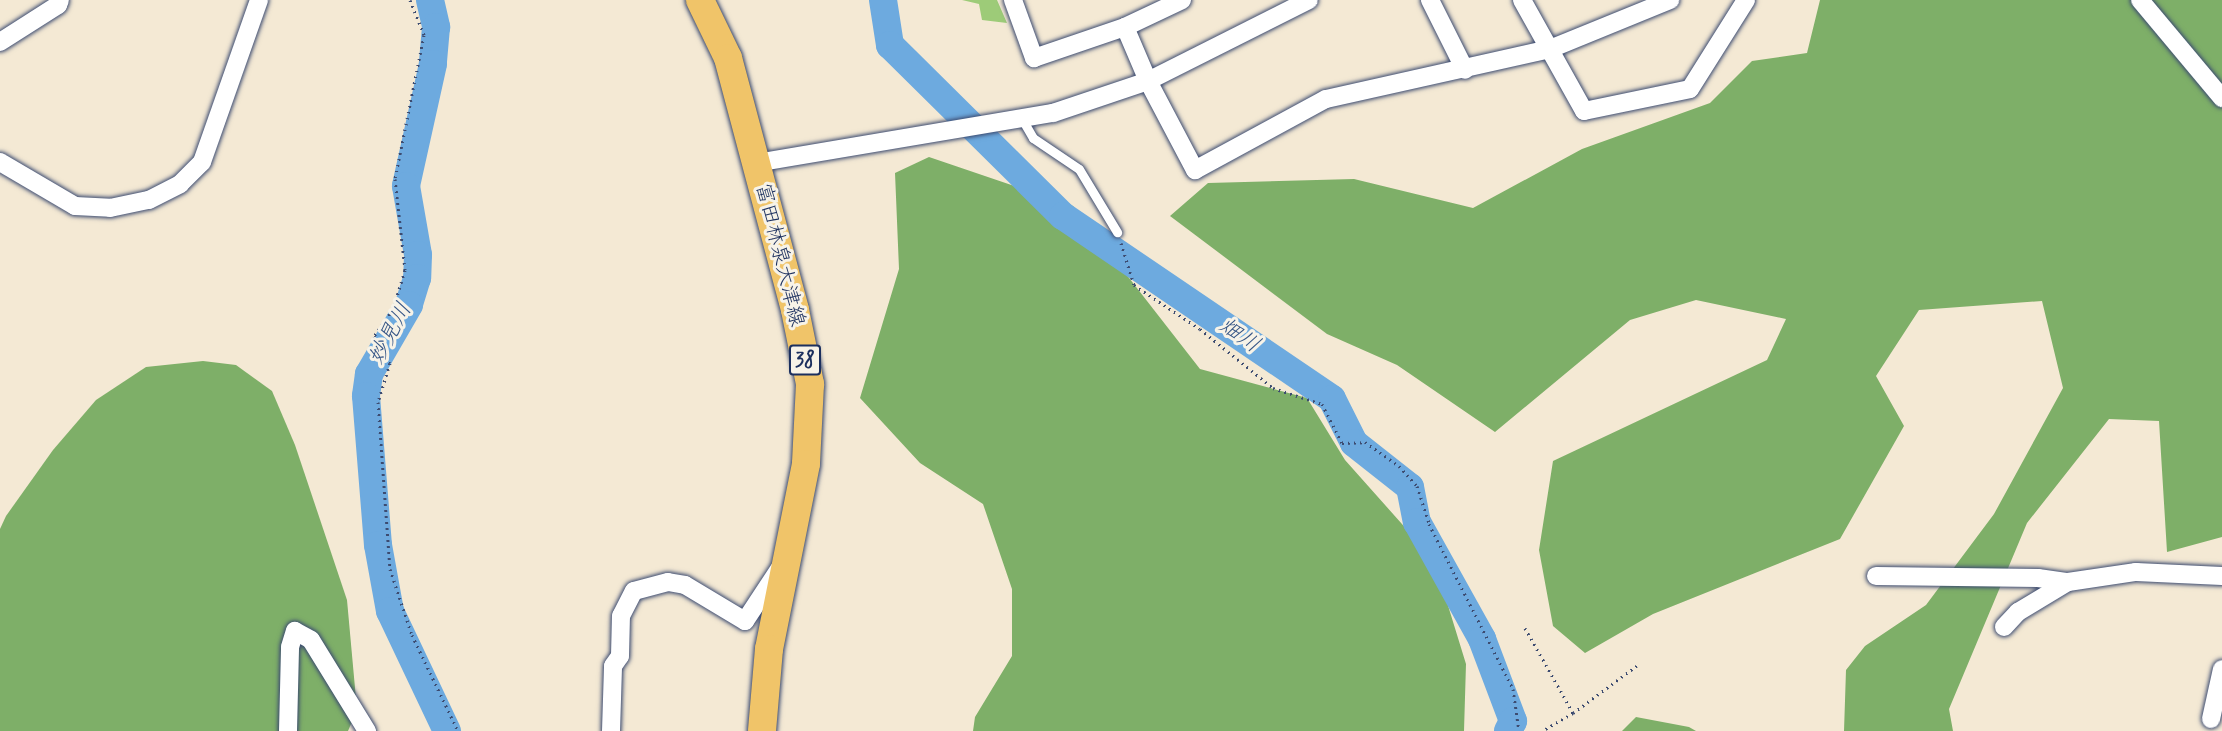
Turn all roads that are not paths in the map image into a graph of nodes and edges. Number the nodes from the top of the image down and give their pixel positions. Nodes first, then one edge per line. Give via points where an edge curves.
1 (60, 0) edge
2 (259, 0) edge
3 (700, 0) edge
4 (1013, 0) edge
5 (1182, 0) edge
6 (1309, 0) edge
7 (1430, 0) edge
8 (1522, 0) edge
9 (1670, 0) edge
10 (2140, 0) edge
11 (1738, 2) edge
12 (1125, 27) junction
13 (0, 42) edge
14 (1550, 49) junction
15 (1465, 70) junction
16 (1148, 81) junction
17 (2222, 98) edge
18 (1022, 119) junction
19 (0, 162) edge
20 (756, 163) junction
21 (1117, 232) road end
22 (786, 559) junction
23 (1876, 576) dead end
24 (2222, 576) edge
25 (2068, 582) junction
26 (2004, 627) dead end
27 (2222, 669) edge
28 (2211, 719) dead end
29 (288, 731) edge
30 (367, 731) edge
31 (611, 731) edge
32 (762, 731) edge

1 - 13 street
2 - 19 street via 202,162 180,184 139,202 110,208 75,206
3 - 20 main road, 富田林泉大津線 / 38 via 728,58
4 - 12 street via 1035,58
5 - 12 street
6 - 16 street
7 - 15 street
8 - 14 street
9 - 14 street
10 - 17 street
11 - 14 street via 1690,89 1584,111
12 - 16 street
14 - 15 street
15 - 16 street via 1326,99 1195,170
16 - 18 street via 1053,113
18 - 20 street
18 - 21 lane via 1032,138 1078,169
20 - 22 main road, 富田林泉大津線 / 38 via 810,384 806,464
22 - 31 street via 745,621 685,585 668,582 634,591 621,616 621,656 613,666
22 - 32 main road, 富田林泉大津線 / 38 via 768,649
23 - 25 street via 2038,578
24 - 25 street via 2136,572
25 - 26 street via 2018,612
27 - 28 street
29 - 30 street via 290,647 295,631 311,640

